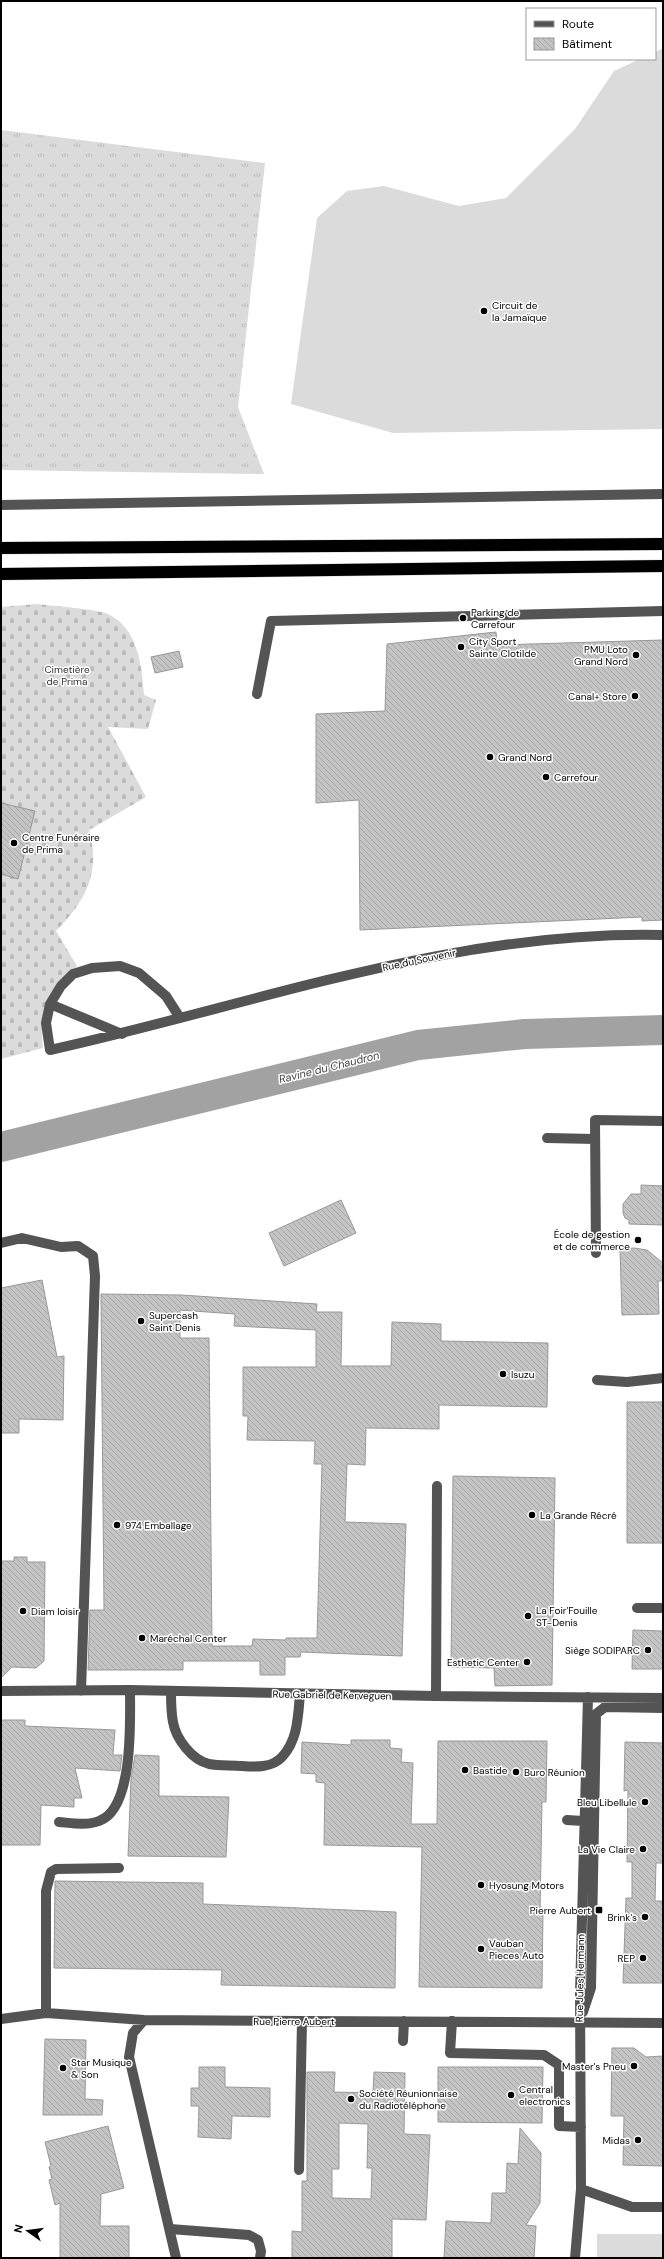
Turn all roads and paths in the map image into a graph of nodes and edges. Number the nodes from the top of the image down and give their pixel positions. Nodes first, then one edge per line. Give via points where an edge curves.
1 (663, 494) edge
2 (1, 505) edge
3 (663, 544) edge
4 (1, 548) edge
5 (663, 566) edge
6 (1, 574) edge
7 (663, 611) edge
8 (257, 694) dead end
9 (663, 935) edge
10 (50, 1004) junction
11 (180, 1018) junction
12 (123, 1034) junction
13 (663, 1121) edge
14 (547, 1138) dead end
15 (595, 1139) junction
16 (1, 1243) edge
17 (596, 1253) dead end
18 (663, 1378) edge
19 (597, 1380) dead end
20 (437, 1486) dead end
21 (637, 1608) dead end
22 (663, 1608) edge
23 (130, 1690) junction
24 (1, 1691) edge
25 (81, 1691) junction
26 (171, 1692) junction
27 (300, 1694) junction
28 (436, 1696) junction
29 (588, 1697) junction
30 (663, 1698) edge
31 (663, 1708) edge
32 (567, 1820) dead end
33 (583, 1821) junction
34 (59, 1822) dead end
35 (119, 1868) dead end
36 (46, 2013) junction
37 (1, 2019) edge
38 (144, 2020) junction
39 (302, 2021) junction
40 (404, 2021) junction
41 (452, 2021) junction
42 (580, 2022) junction
43 (663, 2023) edge
44 (403, 2041) dead end
45 (581, 2127) junction
46 (299, 2170) dead end
47 (581, 2189) junction
48 (663, 2207) edge
49 (170, 2229) junction
50 (176, 2258) edge
51 (260, 2258) edge
52 (575, 2258) edge

1 - 2 street
3 - 4 highway
5 - 6 highway
7 - 8 street via 271,621
9 - 11 street, Rue du Souvenir via 623,934 543,940 452,952 373,969
10 - 11 street via 61,986 73,974 92,968 120,966 139,973 156,986
10 - 12 street
10 - 12 street, Rue du Souvenir via 46,1023 50,1050
11 - 12 street, Rue du Souvenir
13 - 15 street via 595,1120
14 - 15 street
15 - 17 street
16 - 25 street via 22,1238 61,1247 78,1246 93,1256 95,1284
18 - 19 street via 627,1382
20 - 28 street
21 - 22 street
23 - 25 street, Rue Gabriel de Kerveguen
23 - 26 street, Rue Gabriel de Kerveguen
23 - 34 street via 128,1760 116,1805 99,1822
24 - 25 street, Rue Gabriel de Kerveguen
26 - 27 street, Rue Gabriel de Kerveguen
26 - 27 street via 173,1723 188,1751 195,1758 209,1764 246,1766 269,1766 282,1758 294,1736
27 - 28 street, Rue Gabriel de Kerveguen
28 - 29 street, Rue Gabriel de Kerveguen
29 - 30 street, Rue Gabriel de Kerveguen
29 - 33 street, Rue Jules Hermann
31 - 42 street via 605,1707 596,1714 591,1988
32 - 33 street
33 - 42 street, Rue Jules Hermann
35 - 36 street via 56,1869 51,1872 46,1890
36 - 37 street, Rue Pierre Aubert
36 - 38 street, Rue Pierre Aubert
38 - 39 street, Rue Pierre Aubert
38 - 49 street via 133,2033 129,2057
39 - 40 street, Rue Pierre Aubert
39 - 46 street
40 - 41 street, Rue Pierre Aubert
40 - 44 street
41 - 42 street, Rue Pierre Aubert
41 - 45 street via 450,2053 544,2055 559,2065 559,2126
42 - 43 street, Rue Pierre Aubert
42 - 45 street, Rue Jules Hermann
45 - 47 street, Rue Jules Hermann
47 - 48 street via 632,2207
47 - 52 street, Rue Jules Hermann
49 - 50 street
49 - 51 street via 249,2235 258,2240

